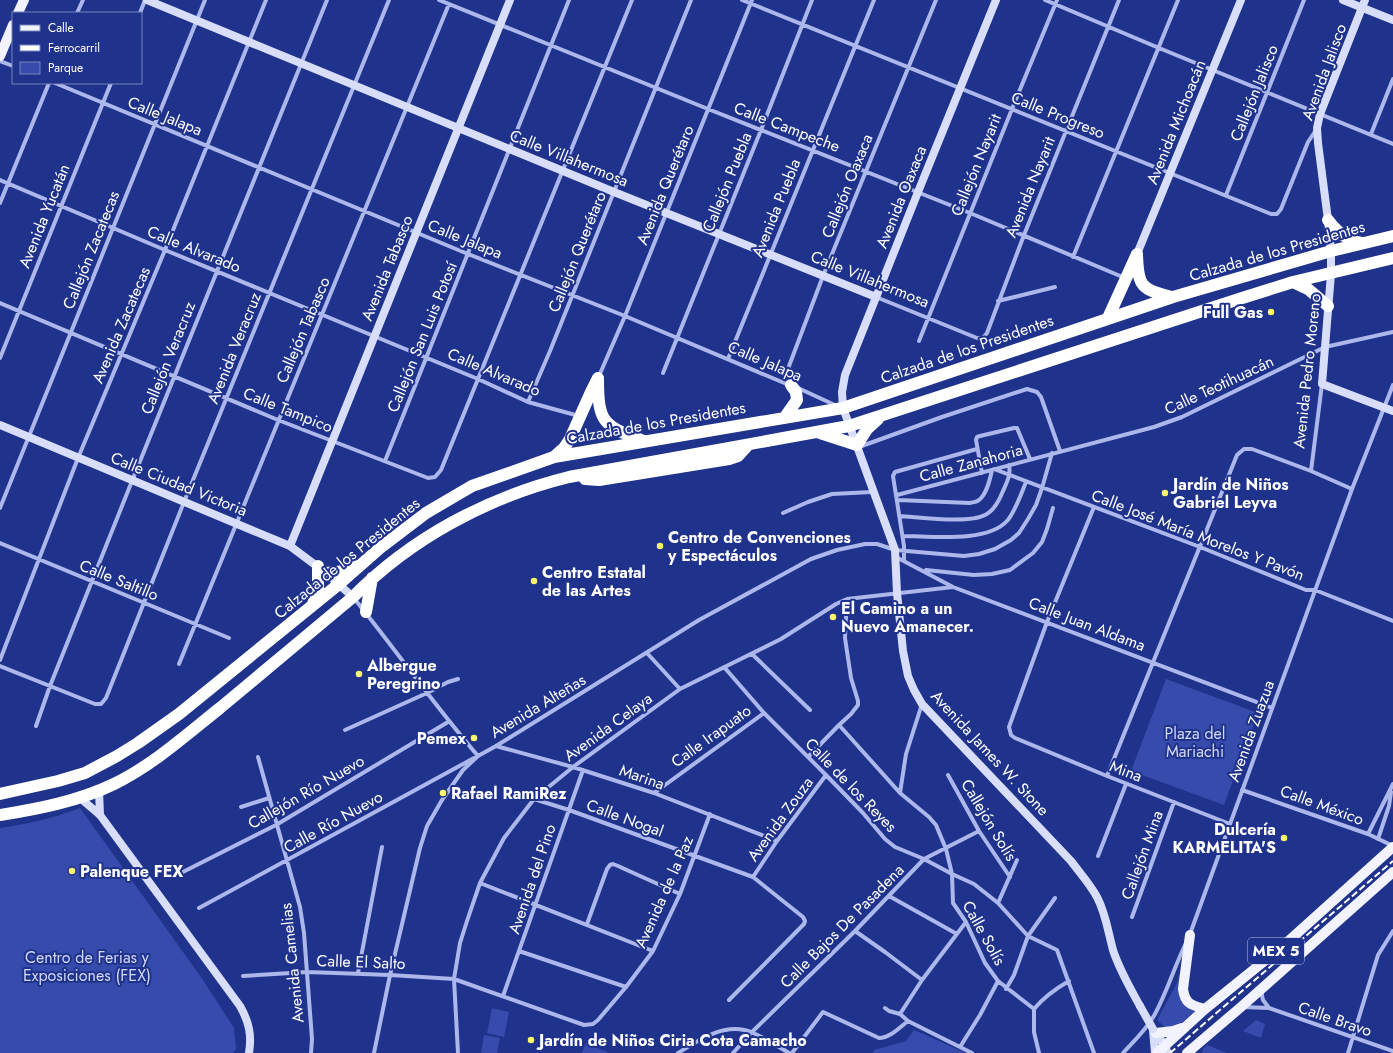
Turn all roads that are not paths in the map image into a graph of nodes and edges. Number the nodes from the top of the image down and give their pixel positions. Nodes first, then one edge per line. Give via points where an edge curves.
1 (24, 0) edge
2 (83, 0) edge
3 (146, 0) edge
4 (205, 0) edge
5 (266, 0) edge
6 (327, 0) edge
7 (389, 0) edge
8 (439, 0) edge
9 (510, 0) edge
10 (569, 0) edge
11 (632, 0) edge
12 (691, 0) edge
13 (742, 0) edge
14 (812, 0) edge
15 (874, 0) edge
16 (936, 0) edge
17 (996, 0) edge
18 (1045, 0) edge
19 (1119, 0) edge
20 (1178, 0) edge
21 (1241, 0) edge
22 (1304, 0) edge
23 (1343, 0) edge
24 (752, 2) edge
25 (1057, 2) edge
26 (449, 4) junction
27 (1364, 4) edge
28 (18, 12) edge
29 (77, 12) edge
30 (140, 12) edge
31 (197, 20) junction
32 (1393, 20) edge
33 (802, 24) junction
34 (500, 25) junction
35 (12, 27) edge
36 (1109, 27) junction
37 (249, 42) junction
38 (855, 45) junction
39 (550, 46) junction
40 (1159, 48) junction
41 (0, 56) edge
42 (0, 61) edge
43 (301, 64) junction
44 (12, 66) edge
45 (908, 67) junction
46 (604, 68) junction
47 (1213, 70) junction
48 (1393, 79) edge
49 (49, 84) edge
50 (58, 84) edge
51 (111, 84) edge
52 (354, 86) junction
53 (656, 88) junction
54 (960, 88) junction
55 (1268, 92) junction
56 (103, 103) junction
57 (407, 108) junction
58 (708, 109) junction
59 (1012, 109) junction
60 (1320, 114) junction
61 (154, 124) junction
62 (458, 128) junction
63 (1317, 128) junction
64 (761, 130) junction
65 (1066, 131) junction
66 (1372, 134) junction
67 (1393, 144) edge
68 (208, 146) junction
69 (510, 149) junction
70 (812, 150) junction
71 (1116, 151) junction
72 (259, 168) junction
73 (562, 170) junction
74 (866, 172) junction
75 (1171, 173) junction
76 (0, 180) edge
77 (8, 184) junction
78 (312, 190) junction
79 (614, 192) junction
80 (918, 192) junction
81 (1226, 195) junction
82 (0, 203) edge
83 (61, 207) junction
84 (365, 212) junction
85 (666, 213) junction
86 (970, 213) junction
87 (1328, 220) junction
88 (113, 228) junction
89 (416, 232) junction
90 (719, 234) junction
91 (1024, 235) junction
92 (1393, 236) edge
93 (1363, 243) junction
94 (165, 250) junction
95 (1331, 251) junction
96 (468, 254) junction
97 (770, 254) junction
98 (1137, 254) junction
99 (1073, 257) junction
100 (1393, 258) edge
101 (216, 271) junction
102 (1331, 274) junction
103 (520, 275) junction
104 (823, 276) junction
105 (1125, 278) junction
106 (1293, 282) junction
107 (1055, 287) dead end
108 (270, 293) junction
109 (572, 295) junction
110 (876, 297) junction
111 (1173, 297) junction
112 (998, 302) junction
113 (0, 303) edge
114 (1328, 306) junction
115 (19, 312) junction
116 (322, 315) junction
117 (625, 316) junction
118 (928, 318) junction
119 (1108, 318) junction
120 (1393, 332) edge
121 (70, 333) junction
122 (375, 336) junction
123 (677, 338) junction
124 (982, 339) joint
125 (919, 341) dead end
126 (1325, 347) junction
127 (122, 354) junction
128 (427, 357) junction
129 (0, 358) edge
130 (728, 359) junction
131 (663, 373) dead end
132 (174, 376) junction
133 (598, 378) junction
134 (478, 379) junction
135 (787, 384) junction
136 (1322, 384) junction
137 (1393, 385) edge
138 (227, 398) junction
139 (528, 402) junction
140 (1383, 407) junction
141 (843, 408) junction
142 (1393, 411) edge
143 (580, 416) junction
144 (785, 417) junction
145 (880, 417) junction
146 (278, 420) junction
147 (0, 425) edge
148 (849, 426) junction
149 (816, 432) junction
150 (30, 438) junction
151 (332, 441) junction
152 (645, 442) junction
153 (858, 446) junction
154 (977, 449) junction
155 (1060, 451) junction
156 (1052, 453) junction
157 (554, 457) junction
158 (78, 458) junction
159 (1030, 459) junction
160 (385, 461) junction
161 (1009, 465) junction
162 (993, 469) junction
163 (1311, 471) junction
164 (982, 473) junction
165 (1010, 476) junction
166 (132, 481) junction
167 (1026, 482) junction
168 (1042, 488) junction
169 (1352, 489) junction
170 (872, 492) junction
171 (897, 495) junction
172 (898, 500) junction
173 (184, 502) junction
174 (1094, 507) junction
175 (0, 508) edge
176 (1053, 508) dead end
177 (783, 513) dead end
178 (899, 516) junction
179 (236, 523) junction
180 (903, 536) junction
181 (0, 543) edge
182 (290, 546) junction
183 (1200, 548) junction
184 (904, 551) junction
185 (895, 553) junction
186 (40, 560) junction
187 (904, 560) junction
188 (360, 565) junction
189 (322, 570) junction
190 (922, 570) junction
191 (372, 578) junction
192 (92, 581) junction
193 (339, 584) junction
194 (953, 587) junction
195 (1315, 590) junction
196 (897, 593) junction
197 (353, 597) junction
198 (847, 599) junction
199 (144, 603) junction
200 (313, 604) junction
201 (366, 612) junction
202 (1393, 621) edge
203 (1047, 622) junction
204 (196, 624) junction
205 (229, 638) dead end
206 (647, 653) junction
207 (752, 654) junction
208 (0, 660) edge
209 (1154, 662) junction
210 (179, 664) dead end
211 (0, 666) edge
212 (724, 667) junction
213 (458, 679) dead end
214 (50, 686) junction
215 (680, 689) junction
216 (427, 693) junction
217 (922, 704) junction
218 (1272, 708) junction
219 (810, 710) dead end
220 (764, 713) junction
221 (448, 722) junction
222 (839, 725) junction
223 (36, 726) dead end
224 (345, 730) dead end
225 (496, 746) junction
226 (258, 756) dead end
227 (478, 756) junction
228 (808, 757) junction
229 (573, 767) junction
230 (584, 770) junction
231 (826, 775) junction
232 (948, 775) dead end
233 (1107, 776) junction
234 (1126, 784) junction
235 (1393, 784) edge
236 (1242, 790) junction
237 (1391, 790) junction
238 (100, 791) junction
239 (654, 793) junction
240 (900, 793) junction
241 (0, 794) edge
242 (79, 797) junction
243 (269, 798) junction
244 (534, 799) junction
245 (1174, 802) junction
246 (241, 807) dead end
247 (569, 810) junction
248 (710, 814) junction
249 (0, 815) edge
250 (100, 815) junction
251 (1230, 824) junction
252 (276, 825) junction
253 (979, 831) junction
254 (1368, 834) junction
255 (1378, 839) junction
256 (777, 841) junction
257 (1393, 846) edge
258 (382, 847) dead end
259 (946, 849) junction
260 (694, 856) junction
261 (1098, 856) dead end
262 (924, 859) junction
263 (1017, 860) dead end
264 (286, 861) junction
265 (1393, 872) edge
266 (952, 874) junction
267 (753, 877) junction
268 (1010, 877) junction
269 (173, 878) dead end
270 (480, 882) junction
271 (680, 894) junction
272 (889, 896) junction
273 (1055, 898) dead end
274 (998, 903) junction
275 (536, 905) junction
276 (199, 908) dead end
277 (1132, 917) dead end
278 (966, 922) junction
279 (587, 924) junction
280 (855, 931) junction
281 (1393, 931) edge
282 (957, 934) junction
283 (1190, 935) junction
284 (1028, 936) junction
285 (519, 951) junction
286 (653, 951) junction
287 (307, 972) junction
288 (358, 973) junction
289 (390, 975) junction
290 (243, 976) dead end
291 (454, 979) junction
292 (922, 980) junction
293 (998, 981) junction
294 (1069, 981) junction
295 (626, 987) junction
296 (1006, 989) junction
297 (1260, 989) junction
298 (503, 996) junction
299 (729, 1000) dead end
300 (1241, 1007) junction
301 (885, 1008) dead end
302 (1269, 1008) junction
303 (1034, 1009) junction
304 (1205, 1009) junction
305 (900, 1014) junction
306 (908, 1021) junction
307 (1186, 1026) junction
308 (1154, 1031) junction
309 (752, 1032) junction
310 (1353, 1038) junction
311 (1204, 1039) junction
312 (960, 1047) junction
313 (1161, 1051) edge
314 (1393, 1051) edge
315 (249, 1053) edge
316 (311, 1053) edge
317 (374, 1053) edge
318 (458, 1053) edge
319 (678, 1053) edge
320 (733, 1053) edge
321 (790, 1053) edge
322 (972, 1053) edge
323 (1039, 1053) edge
324 (1094, 1053) edge
325 (1123, 1053) edge
326 (1187, 1053) edge
327 (1199, 1053) edge
328 (1348, 1053) edge

1 - 28 main road
2 - 29 street
3 - 30 street
3 - 31 street, Calle Villahermosa
4 - 31 street, Callejón Zacatecas
5 - 37 street, Avenida Zacatecas
6 - 43 street, Callejón Veracruz
7 - 52 street, Avenida Veracruz
8 - 26 street, Calle Campeche
9 - 34 street, Avenida Tabasco
10 - 39 street, Callejón San Luis Potosí
11 - 46 street
12 - 53 street, Callejón Querétaro
13 - 24 street, Calle Progreso
14 - 33 street, Callejón Puebla
15 - 38 street, Avenida Puebla
16 - 45 street, Callejón Oaxaca
17 - 54 street, Avenida Oaxaca
18 - 25 street
19 - 36 street, Avenida Nayarit
20 - 40 street
21 - 47 street, Avenida Michoacán
22 - 55 street, Callejón Jalisco
23 - 27 street
24 - 33 street, Calle Progreso
24 - 58 street, Avenida Querétaro
25 - 36 street
25 - 59 street, Callejón Nayarit
26 - 34 street, Calle Campeche
26 - 57 street, Callejón Tabasco
27 - 32 street
27 - 60 street, Avenida Jalisco
31 - 37 street, Calle Villahermosa
31 - 61 street, Callejón Zacatecas
33 - 38 street, Calle Progreso
33 - 64 street, Callejón Puebla
34 - 39 street, Calle Campeche
34 - 62 street, Avenida Tabasco
35 - 41 main road
36 - 40 street
36 - 65 street, Avenida Nayarit
37 - 43 street, Calle Villahermosa
37 - 68 street, Avenida Zacatecas
38 - 45 street, Calle Progreso
38 - 70 street, Avenida Puebla
39 - 46 street, Calle Campeche
39 - 69 street, Callejón San Luis Potosí
40 - 47 street
40 - 71 street
42 - 44 street
43 - 52 street, Calle Villahermosa
43 - 72 street, Callejón Veracruz
45 - 54 street, Calle Progreso
45 - 74 street, Callejón Oaxaca
46 - 53 street, Calle Campeche
46 - 73 street
47 - 55 street
47 - 75 street, Avenida Michoacán
48 - 66 street
49 - 77 street
50 - 56 street, Calle Jalapa
51 - 56 street, Avenida Yucatán
52 - 57 street, Calle Villahermosa
52 - 78 street, Avenida Veracruz
53 - 58 street, Calle Campeche
53 - 79 street, Callejón Querétaro
54 - 59 street, Calle Progreso
54 - 80 street, Avenida Oaxaca
55 - 60 street
55 - 81 street, Callejón Jalisco
56 - 61 street, Calle Jalapa
56 - 83 street, Avenida Yucatán
57 - 62 street, Calle Villahermosa
57 - 84 street, Callejón Tabasco
58 - 64 street, Calle Campeche
58 - 85 street, Avenida Querétaro
59 - 65 street, Calle Progreso
59 - 86 street, Callejón Nayarit
60 - 63 street, Avenida Jalisco
60 - 66 street
61 - 68 street, Calle Jalapa
61 - 88 street, Callejón Zacatecas
62 - 69 street, Calle Villahermosa
62 - 89 street, Avenida Tabasco
63 - 81 street, Calle Progreso via 1308,142 1277,214 1271,214
63 - 87 street, Avenida Jalisco
64 - 70 street, Calle Campeche
64 - 90 street, Callejón Puebla
65 - 71 street, Calle Progreso
65 - 91 street, Avenida Nayarit
66 - 67 street
68 - 72 street, Calle Jalapa
68 - 94 street, Avenida Zacatecas
69 - 73 street, Calle Villahermosa
69 - 96 street, Callejón San Luis Potosí
70 - 74 street, Calle Campeche
70 - 97 street, Avenida Puebla
71 - 75 street, Calle Progreso
71 - 99 street
72 - 78 street, Calle Jalapa
72 - 101 street, Callejón Veracruz
73 - 79 street, Calle Villahermosa
73 - 103 street
74 - 80 street, Calle Campeche
74 - 104 street, Callejón Oaxaca
75 - 81 street, Calle Progreso
75 - 98 street, Avenida Michoacán
76 - 77 street, Calle Alvarado
77 - 82 street
77 - 83 street, Calle Alvarado
78 - 84 street, Calle Jalapa
78 - 108 street, Avenida Veracruz
79 - 85 street, Calle Villahermosa
79 - 109 street, Callejón Querétaro
80 - 86 street, Calle Campeche
80 - 110 street, Avenida Oaxaca
83 - 88 street, Calle Alvarado
83 - 115 street, Avenida Yucatán
84 - 89 street, Calle Jalapa
84 - 116 street, Callejón Tabasco
85 - 90 street, Calle Villahermosa
85 - 117 street, Avenida Querétaro
86 - 91 street, Calle Campeche
86 - 118 street, Callejón Nayarit
87 - 93 highway via 1343,236
87 - 95 street, Avenida Jalisco
88 - 94 street, Calle Alvarado
88 - 121 street, Callejón Zacatecas
89 - 96 street, Calle Jalapa
89 - 122 street, Avenida Tabasco
90 - 97 street, Calle Villahermosa
90 - 123 street, Callejón Puebla
91 - 99 street, Calle Campeche
91 - 112 street, Avenida Nayarit
92 - 93 highway, Calzada de los Presidentes
93 - 95 highway, Calzada de los Presidentes
94 - 101 street, Calle Alvarado
94 - 127 street, Avenida Zacatecas
95 - 102 street, Avenida Pedro Moreno
95 - 111 highway, Calzada de los Presidentes
96 - 103 street, Calle Jalapa
96 - 128 street, Callejón San Luis Potosí
97 - 104 street, Calle Villahermosa
97 - 130 street, Avenida Puebla
98 - 105 highway
98 - 111 highway via 1138,274 1142,285 1148,290
99 - 105 street, Calle Campeche
100 - 102 highway, Calzada de los Presidentes
101 - 108 street, Calle Alvarado
101 - 132 street, Callejón Veracruz
102 - 106 highway, Calzada de los Presidentes
102 - 114 street, Avenida Pedro Moreno
103 - 109 street, Calle Jalapa
103 - 134 street
104 - 110 street, Calle Villahermosa
104 - 135 street, Callejón Oaxaca
105 - 119 highway
106 - 114 highway via 1308,289
106 - 145 highway, Calzada de los Presidentes
107 - 112 street
108 - 116 street, Calle Alvarado
108 - 138 street, Avenida Veracruz
109 - 117 street, Calle Jalapa
109 - 139 street, Callejón Querétaro
110 - 118 street, Calle Villahermosa
110 - 141 street, Avenida Oaxaca via 844,382
111 - 119 highway, Calzada de los Presidentes
112 - 124 street, Avenida Nayarit via 987,333
113 - 115 street, Calle Tampico
114 - 126 street, Avenida Pedro Moreno
115 - 121 street, Calle Tampico
115 - 129 street, Avenida Yucatán
116 - 122 street, Calle Alvarado
116 - 146 street, Callejón Tabasco
117 - 123 street, Calle Jalapa
117 - 133 street, Avenida Querétaro
118 - 124 street, Calle Villahermosa
118 - 125 street, Callejón Nayarit
119 - 141 highway, Calzada de los Presidentes
120 - 126 street, Calle Teotihuacán
121 - 127 street, Calle Tampico
121 - 150 street, Callejón Zacatecas
122 - 128 street, Calle Alvarado
122 - 151 street, Avenida Tabasco
123 - 130 street, Calle Jalapa
123 - 131 street, Callejón Puebla
126 - 136 street, Avenida Pedro Moreno
126 - 155 street, Calle Teotihuacán via 1182,417 1154,427
127 - 132 street, Calle Tampico
127 - 158 street, Avenida Zacatecas
128 - 134 street, Calle Alvarado
128 - 160 street, Callejón San Luis Potosí
130 - 135 street, Calle Jalapa
132 - 138 street, Calle Tampico
132 - 166 street, Callejón Veracruz
133 - 143 highway
133 - 152 highway via 602,416 616,430
134 - 139 street, Calle Alvarado
134 - 160 street, Calle Tampico via 441,470 435,477 428,478
135 - 141 street, Calle Jalapa
135 - 144 highway via 796,392 797,400
136 - 140 street
136 - 163 street, Avenida Pedro Moreno
137 - 140 street, Avenida Zuazua
138 - 146 street, Calle Tampico
138 - 173 street, Avenida Veracruz
139 - 143 street, Calle Alvarado
140 - 142 street
140 - 169 street, Avenida Zuazua
141 - 144 highway, Calzada de los Presidentes
141 - 148 street, Avenida Oaxaca
143 - 157 highway via 564,448
144 - 152 highway, Calzada de los Presidentes
145 - 148 highway, Calzada de los Presidentes
145 - 153 highway via 867,429
146 - 151 street, Calle Tampico
146 - 179 street, Callejón Tabasco
147 - 150 street, Calle Ciudad Victoria
148 - 149 highway, Calzada de los Presidentes
148 - 153 street, Avenida James W. Stone
149 - 153 highway
149 - 191 highway, Calzada de los Presidentes via 540,484 507,496 449,524 407,551
150 - 158 street, Calle Ciudad Victoria
150 - 175 street, Callejón Zacatecas
151 - 160 street, Calle Tampico
151 - 182 street, Avenida Tabasco
152 - 157 highway, Calzada de los Presidentes
153 - 155 street via 1026,389 1037,392 1041,397
153 - 170 street, Avenida James W. Stone
154 - 159 street via 978,436 1016,428
154 - 164 street
154 - 171 street via 897,470 893,474
155 - 156 street, Calle Teotihuacán
156 - 159 street, Calle Zanahoria
156 - 168 street
157 - 188 highway, Calzada de los Presidentes via 472,486 426,513
158 - 166 street, Calle Ciudad Victoria
158 - 186 street, Avenida Zacatecas
159 - 161 street, Calle Zanahoria
161 - 162 street, Calle Zanahoria
161 - 165 street
162 - 164 street, Calle Zanahoria
162 - 165 street, Calle José María Morelos Y Pavón
162 - 172 street via 984,493 977,501 970,503
163 - 169 street
163 - 183 street via 1252,449 1244,449 1237,455
164 - 171 street, Calle Zanahoria
165 - 167 street, Calle José María Morelos Y Pavón
165 - 178 street via 993,510 979,518
166 - 173 street, Calle Ciudad Victoria
166 - 192 street, Callejón Veracruz
167 - 168 street, Calle José María Morelos Y Pavón
167 - 180 street via 1008,520 994,530 973,536
168 - 174 street, Calle José María Morelos Y Pavón
168 - 184 street via 1036,505 1019,533 995,549 964,556
169 - 195 street, Avenida Zuazua
170 - 177 street via 832,494
170 - 185 street, Avenida James W. Stone
171 - 172 street
172 - 178 street
173 - 179 street, Calle Ciudad Victoria
173 - 199 street, Avenida Veracruz
174 - 183 street, Calle José María Morelos Y Pavón
174 - 203 street
176 - 190 street via 1042,542 1033,553 1010,570 974,575
178 - 180 street
179 - 182 street, Calle Ciudad Victoria
179 - 204 street, Callejón Tabasco
180 - 184 street
181 - 186 street, Calle Saltillo
182 - 189 street, Calle Ciudad Victoria
183 - 195 street, Calle José María Morelos Y Pavón via 1306,590
183 - 209 street
184 - 185 street
184 - 187 street
185 - 187 street, Calle Juan Aldama
185 - 196 street, Avenida James W. Stone
185 - 206 street, Avenida Alteñas via 877,544 865,544 811,559 699,620
186 - 192 street, Calle Saltillo
186 - 208 street, Avenida Zacatecas
187 - 190 street, Calle Juan Aldama
188 - 189 highway via 338,572
188 - 193 highway, Calzada de los Presidentes
189 - 193 street, Calle Ciudad Victoria
189 - 200 highway
190 - 194 street, Calle Juan Aldama
191 - 197 highway, Calzada de los Presidentes
191 - 201 highway
192 - 199 street, Calle Saltillo
192 - 214 street, Callejón Veracruz
193 - 197 street, Calle Ciudad Victoria
193 - 200 highway, Calzada de los Presidentes
194 - 196 street, Avenida Celaya
194 - 203 street, Calle Juan Aldama
195 - 202 street, Calle José María Morelos Y Pavón
195 - 218 street, Avenida Zuazua
196 - 198 street, Avenida Celaya
196 - 217 street, Avenida James W. Stone via 908,676
197 - 201 street
197 - 238 highway, Calzada de los Presidentes via 180,741 144,768
198 - 207 street, Avenida Celaya
198 - 222 street via 845,638 858,705
199 - 204 street, Calle Saltillo
199 - 214 street, Avenida Veracruz via 106,698 101,704
200 - 241 highway, Calzada de los Presidentes via 179,714 117,756 85,773
201 - 216 street
203 - 209 street, Calle Juan Aldama
203 - 233 street, Mina via 1009,727 1011,735
204 - 205 street, Calle Saltillo
204 - 210 street, Callejón Tabasco
206 - 215 street
206 - 225 street, Avenida Alteñas
207 - 212 street, Avenida Celaya
207 - 219 street
209 - 218 street, Calle Juan Aldama
209 - 233 street
211 - 214 street
212 - 215 street, Avenida Celaya
212 - 220 street, Calle de los Reyes
213 - 216 street
214 - 223 street, Callejón Veracruz
215 - 229 street, Avenida Celaya
216 - 221 street
216 - 224 street
217 - 240 street via 906,754
217 - 308 street, Avenida James W. Stone, bridge via 1071,861 1084,878 1097,897 1106,918 1113,950
218 - 236 street, Avenida Zuazua
220 - 228 street, Calle de los Reyes
220 - 239 street, Calle Irapuato
221 - 227 street
221 - 252 street, Callejón Río Nuevo
222 - 228 street
222 - 240 street, Calle Solís
225 - 227 street, Avenida Alteñas
225 - 229 street, Marina
226 - 243 street, Avenida Camelias
227 - 264 street, Calle Río Nuevo
227 - 289 street, Avenida Alteñas via 463,770 428,826 420,848
228 - 231 street, Calle de los Reyes
229 - 230 street, Marina
229 - 244 street, Avenida Celaya
230 - 239 street, Marina
230 - 247 street, Avenida del Pino
231 - 256 street, Avenida Zouza
231 - 262 street, Calle de los Reyes via 884,839 895,847
232 - 253 street, Callejón Solís
233 - 234 street, Mina
234 - 245 street, Mina
234 - 261 street
235 - 237 street
236 - 251 street, Avenida Zuazua
236 - 254 street, Calle México
237 - 254 street
237 - 255 street via 1390,806
238 - 242 highway, Calzada de los Presidentes
238 - 250 street
239 - 248 street, Marina
240 - 259 street, Calle Solís via 929,817
242 - 249 highway, Calzada de los Presidentes
242 - 250 street
243 - 246 street
243 - 252 street, Avenida Camelias
244 - 247 street, Calle Nogal
244 - 270 street, Avenida Celaya via 504,838
245 - 251 street, Mina
245 - 277 street, Callejón Mina
247 - 260 street, Calle Nogal
247 - 275 street, Avenida del Pino
248 - 256 street, Marina
248 - 260 street, Avenida de la Paz
250 - 315 street via 240,1006 251,1035
251 - 283 street, Avenida Zuazua
252 - 264 street, Avenida Camelias
252 - 269 street, Callejón Río Nuevo
253 - 259 street, Calle Bajos De Pasadena
253 - 268 street, Callejón Solís
254 - 255 street, Calle México
255 - 257 street, Calle México
256 - 267 street, Avenida Zouza
257 - 304 main road, MEX 5 via 1283,946
258 - 288 street
259 - 262 street, Calle Bajos De Pasadena
259 - 266 street, Calle Solís
260 - 267 street, Calle Nogal
260 - 271 street, Avenida de la Paz
262 - 266 street, Calle de los Reyes
262 - 272 street, Calle Bajos De Pasadena
263 - 268 street, Callejón Solís
264 - 276 street, Calle Río Nuevo
264 - 287 street, Avenida Camelias via 300,907
265 - 297 main road, MEX 5
266 - 274 street, Calle de los Reyes via 974,884
266 - 278 street, Calle Solís via 953,903
267 - 299 street, Calle Nogal via 805,921
268 - 274 street, Callejón Solís
270 - 275 street
270 - 291 street, Avenida Celaya via 460,943
271 - 279 street via 613,864 607,869
271 - 286 street, Avenida de la Paz
272 - 280 street, Calle Bajos De Pasadena
272 - 282 street
273 - 284 street
274 - 284 street, Calle de los Reyes
275 - 279 street
275 - 285 street, Avenida del Pino
278 - 282 street
278 - 293 street, Calle Solís via 985,964
279 - 286 street
280 - 292 street
280 - 309 street, Calle Bajos De Pasadena
281 - 310 street via 1378,955
282 - 292 street
283 - 304 main road via 1184,997 1194,1006
283 - 325 street, Avenida Zuazua via 1154,1015 1146,1028
284 - 294 street, Calle de los Reyes via 1057,950
284 - 296 street via 1014,975
285 - 295 street
285 - 298 street, Avenida del Pino
286 - 295 street, Avenida de la Paz
287 - 288 street, Calle El Salto
287 - 290 street, Calle El Salto
287 - 316 street, Avenida Camelias
288 - 289 street, Calle El Salto
289 - 291 street, Calle El Salto
289 - 317 street, Avenida Alteñas
291 - 298 street
291 - 318 street, Avenida Celaya
292 - 305 street
293 - 296 street, Calle Solís
293 - 312 street
294 - 303 street via 1054,989
294 - 324 street
295 - 298 street, Avenida de la Paz via 598,1020 593,1024 584,1025
296 - 303 street, Calle Solís
297 - 300 main road, MEX 5
297 - 302 street
300 - 302 street, Calle Bravo
300 - 311 main road, MEX 5
301 - 305 street
302 - 310 street, Calle Bravo
303 - 323 street via 1034,1032
304 - 307 main road, MEX 5
305 - 306 street
306 - 312 street
306 - 321 street via 888,1036 879,1038 823,1012
307 - 308 main road via 1173,1031
307 - 313 main road, MEX 5
308 - 313 street, Avenida James W. Stone
309 - 319 street via 733,1028 722,1030
309 - 320 street, Calle Bajos De Pasadena
309 - 321 street
310 - 314 street, Calle Bravo
310 - 328 street
311 - 326 main road, MEX 5
311 - 327 main road
312 - 322 street

